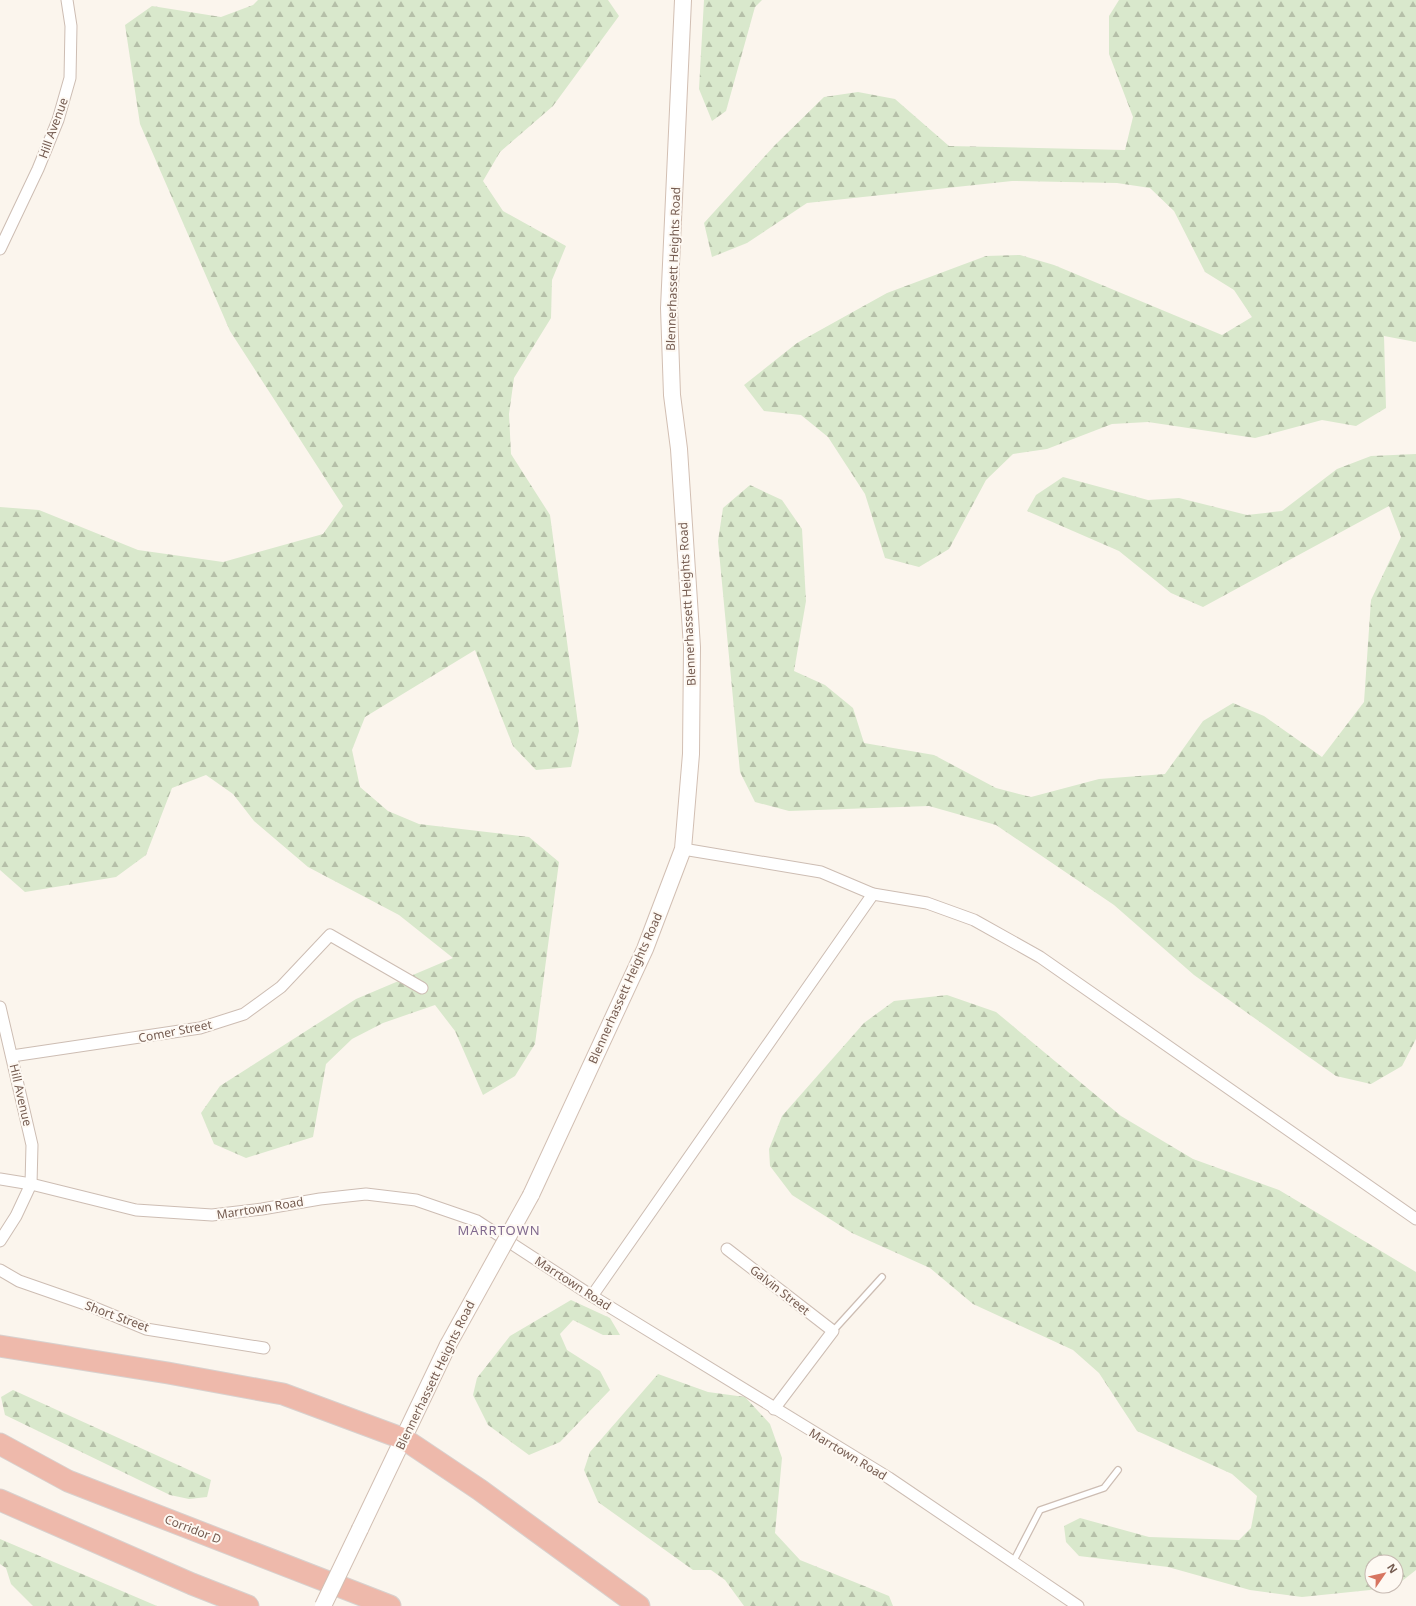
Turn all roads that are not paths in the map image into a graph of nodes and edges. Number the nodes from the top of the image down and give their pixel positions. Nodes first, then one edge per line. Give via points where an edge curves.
1 (67, 0) edge
2 (683, 0) edge
3 (0, 249) edge
4 (682, 849) junction
5 (873, 894) junction
6 (422, 988) dead end
7 (0, 1007) edge
8 (12, 1056) junction
9 (0, 1179) edge
10 (31, 1184) junction
11 (1416, 1218) edge
12 (0, 1241) edge
13 (728, 1249) dead end
14 (0, 1270) edge
15 (882, 1277) dead end
16 (592, 1296) junction
17 (832, 1331) junction
18 (0, 1346) edge
19 (264, 1348) dead end
20 (774, 1409) junction
21 (404, 1439) junction
22 (0, 1444) edge
23 (1118, 1470) dead end
24 (0, 1500) edge
25 (1013, 1562) junction
26 (248, 1606) edge
27 (322, 1606) edge
28 (390, 1606) edge
29 (639, 1606) edge
30 (1078, 1606) edge

1 - 3 street, Hill Avenue via 71,26 70,78 58,120 38,169
2 - 4 street, Blennerhassett Heights Road via 669,308 672,395 692,647 691,754
4 - 5 street via 821,872
4 - 21 street, Blennerhassett Heights Road, bridge via 644,949 531,1195 448,1345
5 - 11 street via 927,903 974,920 1040,957
5 - 16 street
6 - 8 street, Comer Street via 330,935 281,987 244,1014 200,1028
7 - 8 street, Hill Avenue
8 - 10 street, Hill Avenue via 32,1145
9 - 10 street, Marrtown Road
10 - 12 street via 16,1216
10 - 16 street, Marrtown Road via 136,1210 212,1215 320,1198 366,1194 416,1200 477,1221
13 - 17 street, Galvin Street
14 - 19 street, Short Street via 19,1281 146,1329
15 - 17 lane
16 - 20 street, Marrtown Road
17 - 20 street
18 - 21 highway via 283,1394
20 - 25 street, Marrtown Road via 889,1478
21 - 27 street, Blennerhassett Heights Road, bridge
21 - 29 highway via 480,1490
22 - 28 highway, Corridor D via 68,1481
23 - 25 lane via 1104,1488 1040,1510
24 - 26 highway
25 - 30 street, Marrtown Road

